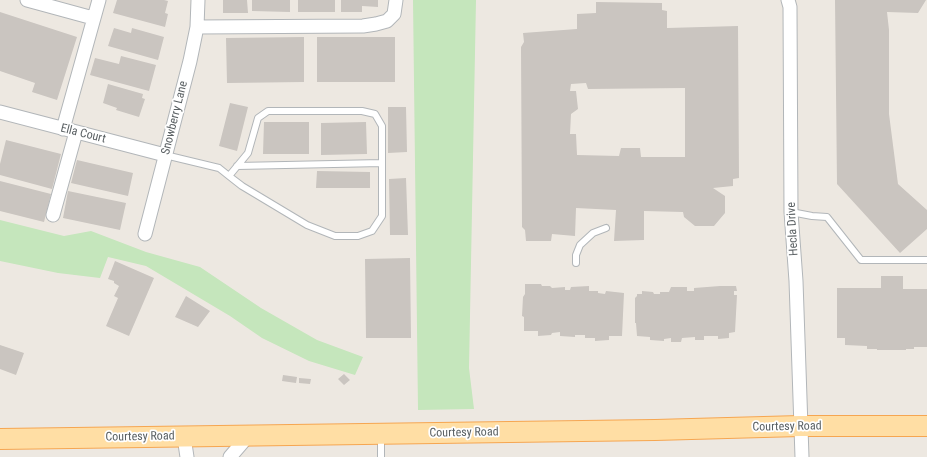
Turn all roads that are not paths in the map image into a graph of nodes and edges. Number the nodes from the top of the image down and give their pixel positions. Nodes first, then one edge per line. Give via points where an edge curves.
1 (27, 0) edge
2 (99, 0) edge
3 (198, 0) edge
4 (396, 0) edge
5 (788, 0) edge
6 (93, 18) junction
7 (197, 27) junction
8 (0, 112) edge
9 (63, 129) junction
10 (76, 132) junction
11 (165, 155) junction
12 (382, 164) junction
13 (237, 166) junction
14 (229, 176) junction
15 (791, 212) junction
16 (53, 215) dead end
17 (606, 228) dead end
18 (145, 234) dead end
19 (927, 260) edge
20 (576, 263) dead end
21 (800, 426) junction
22 (927, 426) edge
23 (381, 434) junction
24 (248, 436) junction
25 (184, 437) junction
26 (0, 439) edge
27 (187, 457) edge
28 (230, 457) edge
29 (381, 457) edge
30 (802, 457) edge

1 - 6 street
2 - 6 street
3 - 7 street, Snowberry Lane
4 - 7 street via 394,14 387,21 363,26
5 - 15 street, Hecla Drive
6 - 9 street
7 - 11 street, Snowberry Lane
8 - 9 street, Ella Court
9 - 10 street, Ella Court
10 - 11 street, Ella Court
10 - 16 street
11 - 14 lane via 219,168
11 - 18 street, Snowberry Lane
12 - 13 lane
12 - 13 lane via 382,126 375,114 362,111 268,111 258,118 248,153
12 - 14 lane via 382,216 372,231 358,236 335,236 307,225
13 - 14 lane
15 - 19 lane via 827,217 861,260
15 - 21 street, Hecla Drive via 796,281
17 - 20 lane via 594,233 580,246
21 - 22 main road, Courtesy Road
21 - 23 main road, Courtesy Road
21 - 30 street, Hecla Drive
23 - 24 main road, Courtesy Road
23 - 29 lane
24 - 25 main road, Courtesy Road
24 - 28 street
25 - 26 main road, Courtesy Road
25 - 27 street

